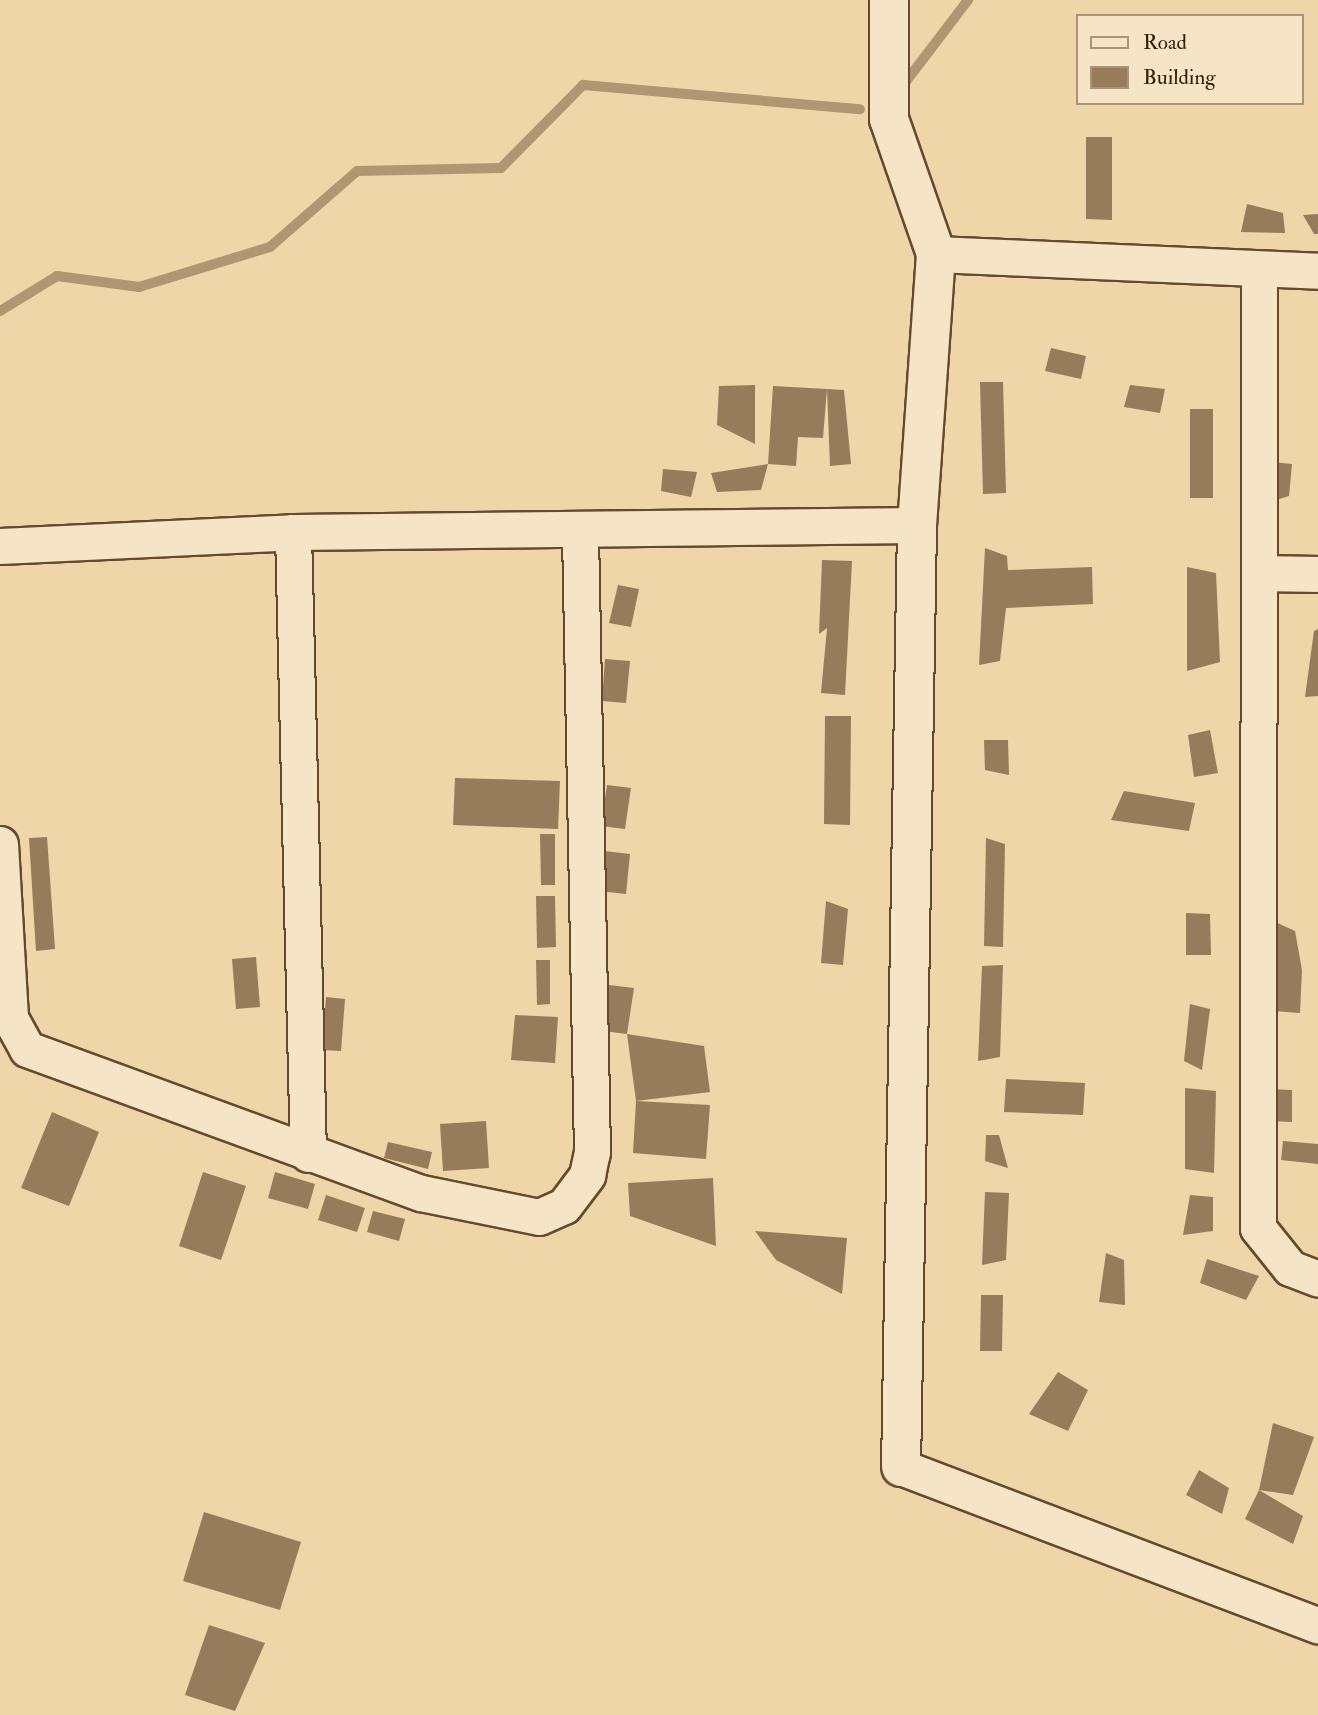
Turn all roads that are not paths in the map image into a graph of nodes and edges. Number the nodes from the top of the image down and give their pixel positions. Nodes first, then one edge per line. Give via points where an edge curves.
1 (889, 0) edge
2 (936, 254) junction
3 (1259, 271) junction
4 (1318, 271) edge
5 (917, 525) junction
6 (580, 531) junction
7 (293, 532) junction
8 (0, 546) edge
9 (1260, 573) junction
10 (1318, 574) edge
11 (0, 844) edge
12 (308, 1154) junction
13 (1318, 1279) edge
14 (901, 1468) joint
15 (1318, 1625) edge

1 - 2 street via 889,119
2 - 3 street
2 - 5 street
3 - 4 street
3 - 9 street
5 - 6 street
5 - 14 street
6 - 7 street
6 - 12 street via 592,1152 587,1175 564,1206 540,1217 421,1193
7 - 8 street
7 - 12 street
9 - 10 street
9 - 13 street via 1258,1228 1290,1268
11 - 12 street via 10,1018 27,1049
14 - 15 street

